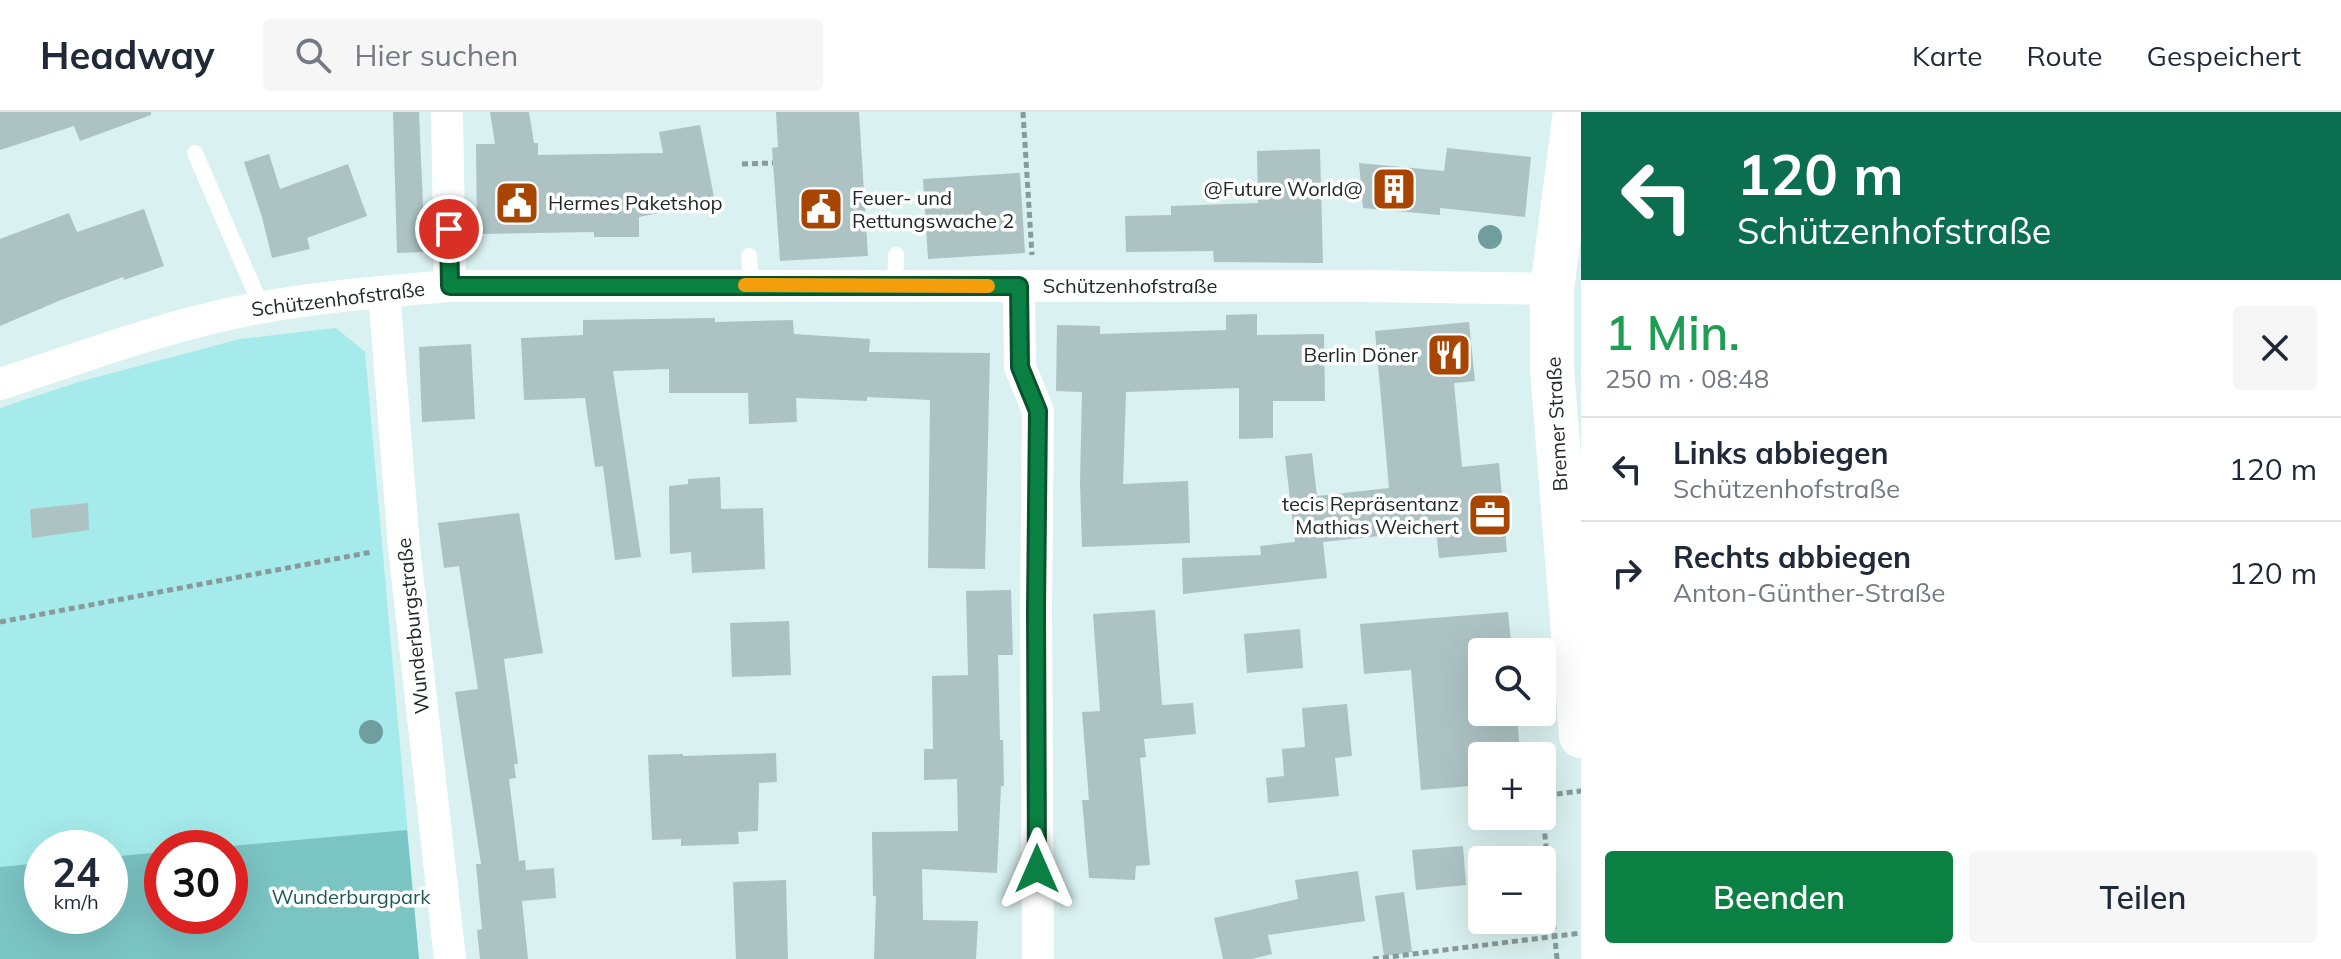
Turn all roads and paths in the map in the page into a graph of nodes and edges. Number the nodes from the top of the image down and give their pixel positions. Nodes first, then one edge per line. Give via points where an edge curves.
1 (447, 112) edge
2 (1023, 112) edge
3 (1575, 112) edge
4 (195, 153) dead end
5 (773, 163) dead end
6 (742, 164) dead end
7 (896, 255) dead end
8 (450, 286) junction
9 (1027, 286) junction
10 (895, 287) junction
11 (1552, 289) junction
12 (384, 292) junction
13 (262, 308) junction
14 (0, 384) edge
15 (1568, 406) edge
16 (404, 547) junction
17 (0, 622) edge
18 (1581, 736) edge
19 (1581, 791) edge
20 (1581, 933) edge
21 (1555, 937) junction
22 (450, 959) edge
23 (1038, 959) edge
24 (1373, 959) edge
25 (1557, 959) edge

1 - 8 street
2 - 9 path
3 - 11 street, Bremer Straße
4 - 13 lane
5 - 6 path
7 - 10 lane
8 - 10 street, Schützenhofstraße via 750,271
8 - 12 street, Schützenhofstraße
9 - 10 street, Schützenhofstraße
9 - 11 street, Schützenhofstraße
9 - 23 street via 1020,367 1038,411
11 - 15 street, Bremer Straße
12 - 13 street, Schützenhofstraße
12 - 16 street, Wunderburgstraße
13 - 14 street, Schützenhofstraße via 165,331
15 - 18 street, Bremer Straße
16 - 17 path
16 - 22 street, Wunderburgstraße
19 - 21 path via 1556,794 1543,816
20 - 21 path
21 - 24 path
21 - 25 path

